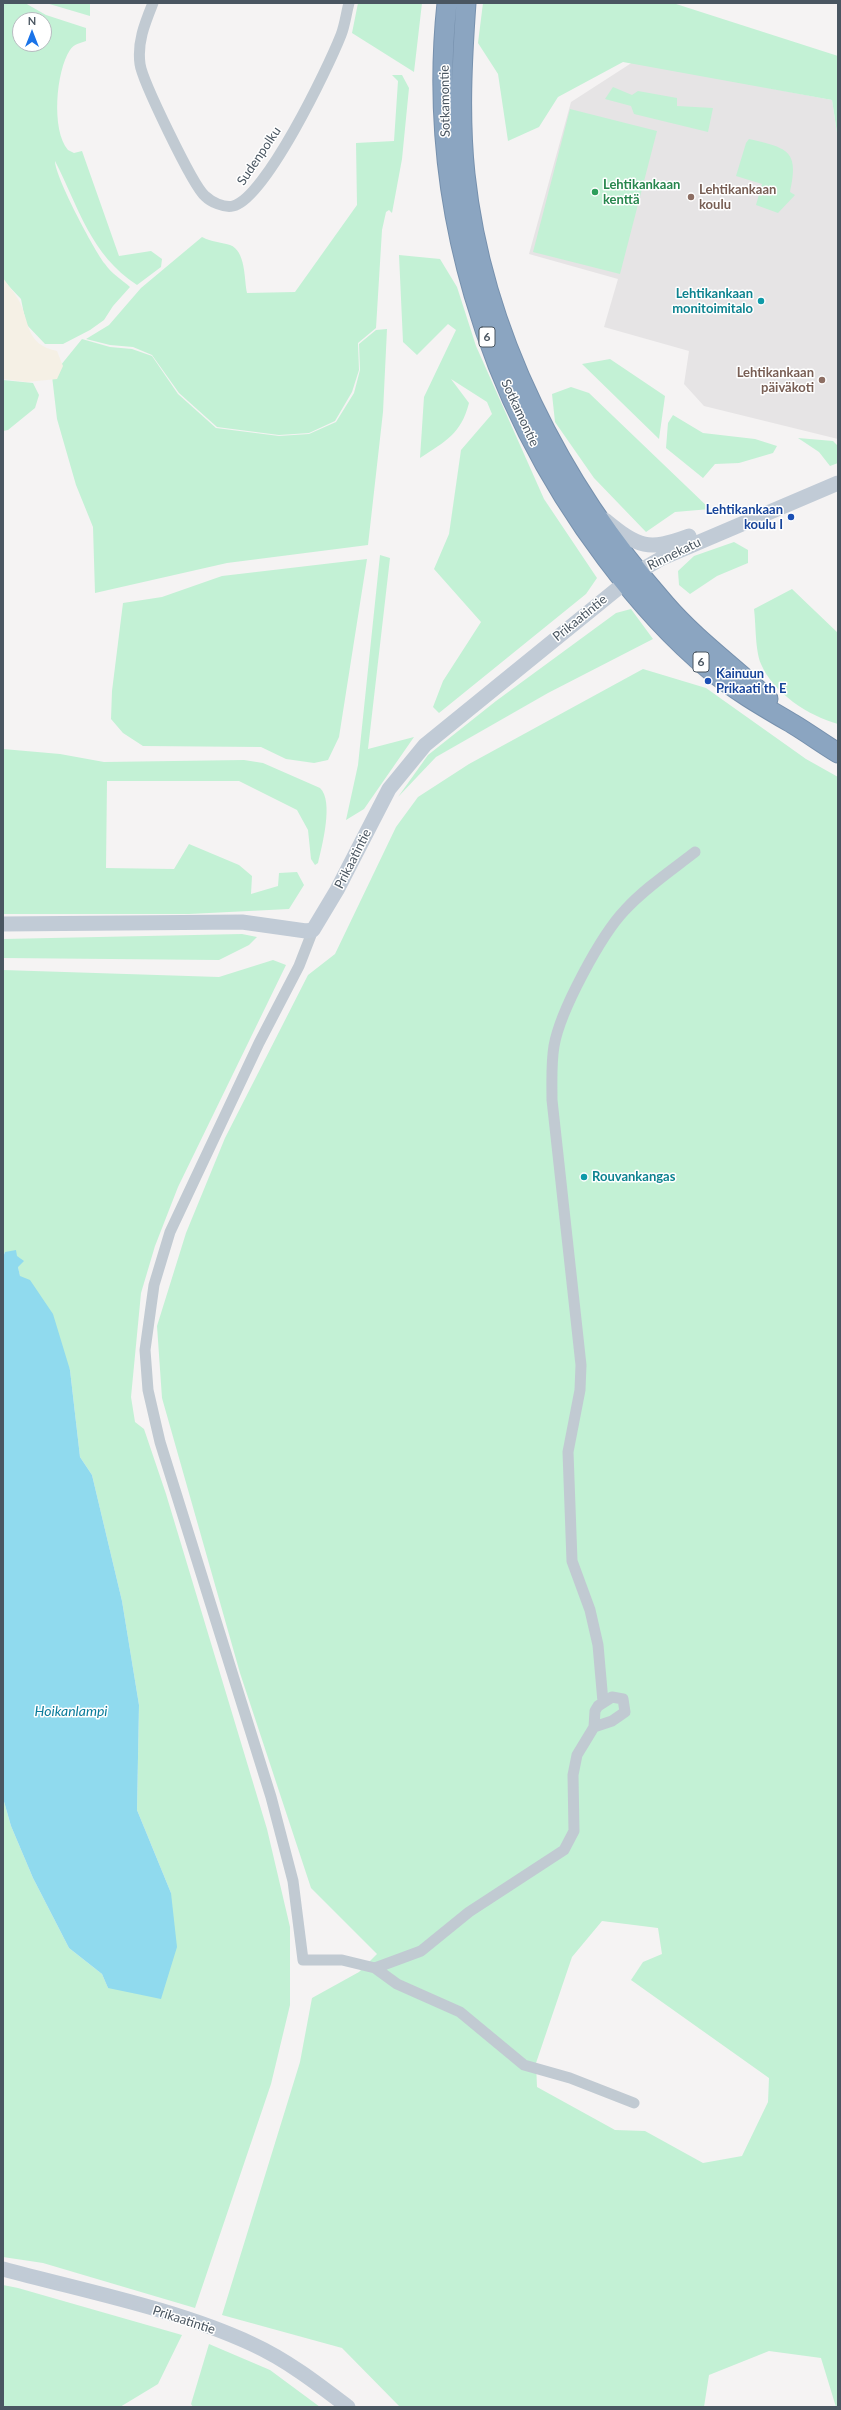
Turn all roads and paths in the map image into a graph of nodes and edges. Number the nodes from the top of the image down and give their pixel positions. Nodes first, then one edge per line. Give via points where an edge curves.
1 (153, 3) edge
2 (348, 3) edge
3 (447, 3) edge
4 (466, 3) edge
5 (838, 483) edge
6 (594, 512) junction
7 (716, 534) junction
8 (631, 577) junction
9 (838, 753) edge
10 (695, 852) dead end
11 (3, 924) edge
12 (313, 930) junction
13 (602, 1702) junction
14 (594, 1727) junction
15 (375, 1968) junction
16 (634, 2103) dead end
17 (3, 2269) edge
18 (348, 2407) edge

1 - 2 street, Sudenpolku via 140,37 142,75 204,196 216,203 232,206 245,201 267,174 315,96 342,34
3 - 8 highway, Sotkamontie / 6 via 443,118 457,224 476,307 502,376 553,481 574,515
4 - 6 highway, Sotkamontie / 6 via 461,118 465,174 482,271 505,339 532,402 570,474
5 - 7 street, Rinnekatu
6 - 7 street via 631,540 643,545 656,546 690,536
6 - 8 highway, Sotkamontie / 6
7 - 8 street, Rinnekatu via 662,558
8 - 9 highway, Sotkamontie / 6 via 651,613 709,669 759,706
8 - 12 street, Prikaatintie via 425,745 389,789 337,890
10 - 13 street via 626,908 608,928 560,1024 554,1045 552,1100 581,1365 580,1390 568,1452 572,1560 590,1610 598,1645
11 - 12 street via 242,922
12 - 15 street via 299,966 259,1043 170,1232 154,1286 144,1350 148,1390 160,1442 271,1797 293,1881 303,1960 342,1960
13 - 14 street via 595,1711
13 - 14 street via 612,1697 623,1700 625,1712 612,1721
14 - 15 street via 577,1755 572,1775 574,1831 564,1850 469,1912 421,1951
15 - 16 street via 397,1984 460,2012 524,2065 570,2078
17 - 18 street, Prikaatintie via 148,2308 252,2344 285,2363

